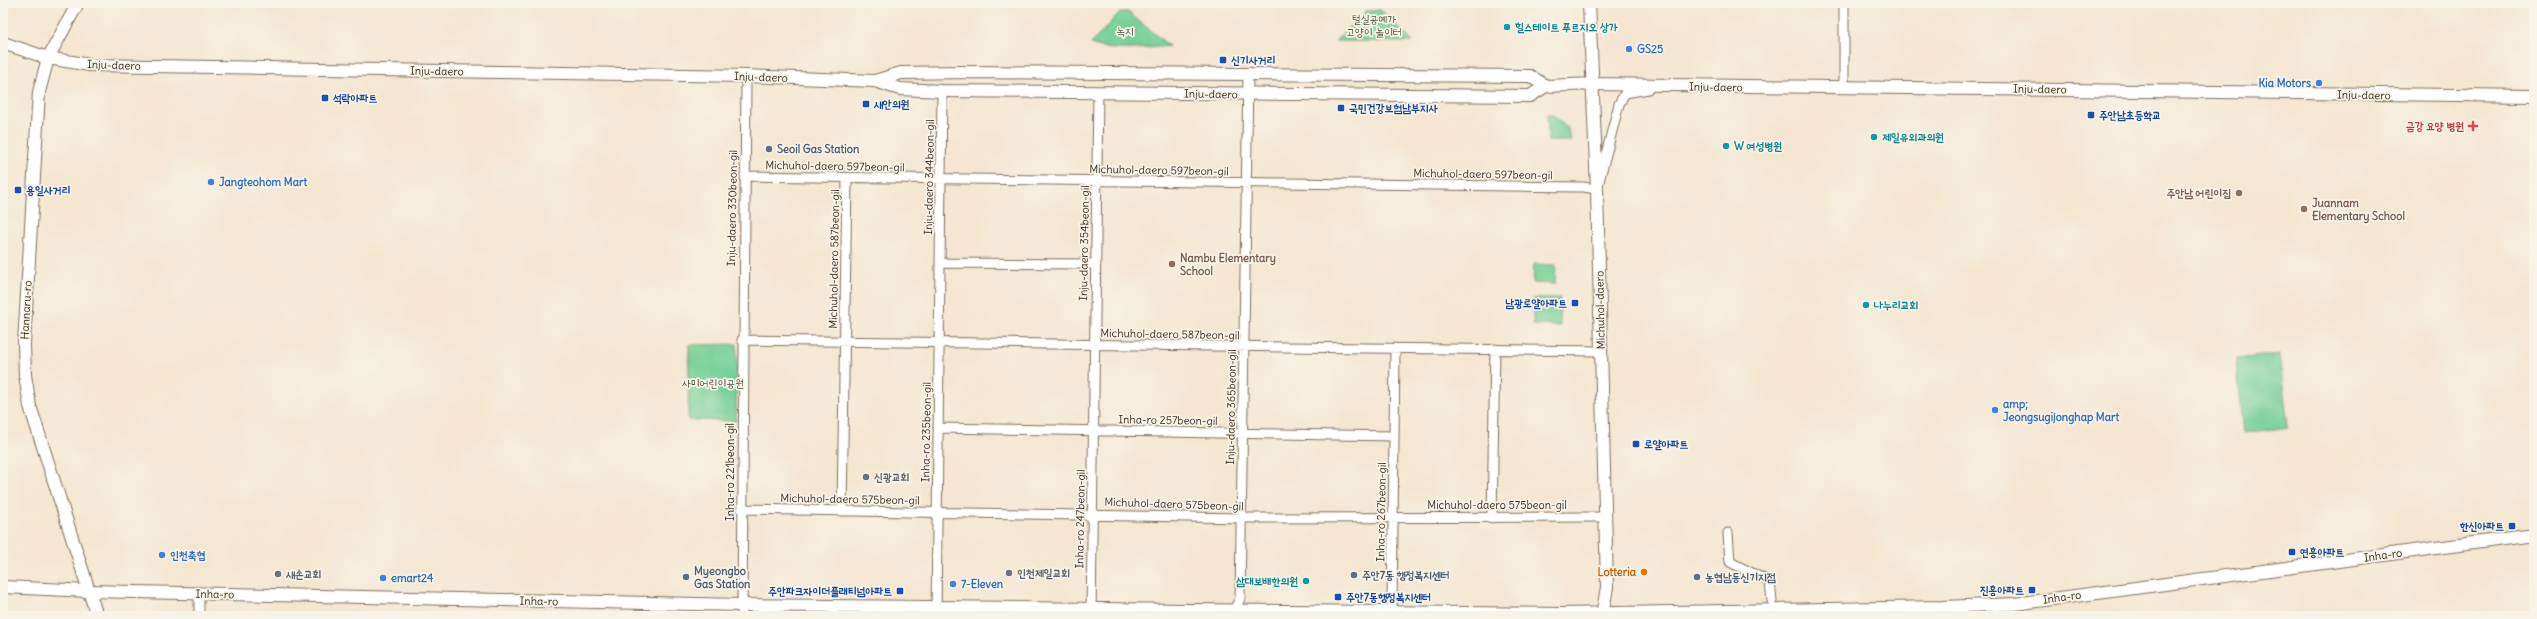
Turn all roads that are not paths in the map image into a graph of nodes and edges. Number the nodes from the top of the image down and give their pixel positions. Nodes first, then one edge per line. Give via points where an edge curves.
1 (78, 3) edge
2 (1589, 3) edge
3 (1844, 3) edge
4 (3, 43) edge
5 (48, 58) junction
6 (1248, 75) junction
7 (746, 76) junction
8 (875, 81) junction
9 (1593, 84) junction
10 (1546, 86) junction
11 (1662, 86) junction
12 (1844, 88) junction
13 (942, 91) junction
14 (1098, 92) junction
15 (1248, 94) junction
16 (2534, 96) edge
17 (745, 176) junction
18 (847, 178) junction
19 (941, 179) junction
20 (1097, 181) junction
21 (1246, 183) junction
22 (1597, 189) junction
23 (940, 263) junction
24 (1096, 264) junction
25 (742, 340) junction
26 (845, 342) junction
27 (940, 343) junction
28 (1094, 345) junction
29 (1244, 347) junction
30 (1395, 350) junction
31 (1495, 350) junction
32 (1601, 351) junction
33 (938, 428) junction
34 (1094, 431) junction
35 (1243, 433) junction
36 (1394, 436) junction
37 (742, 509) junction
38 (842, 511) junction
39 (938, 513) junction
40 (1092, 513) junction
41 (1393, 517) junction
42 (1605, 517) junction
43 (1242, 518) junction
44 (1492, 518) junction
45 (1728, 533) dead end
46 (2534, 535) edge
47 (3, 587) edge
48 (89, 591) junction
49 (199, 594) junction
50 (1772, 600) dead end
51 (742, 610) edge
52 (834, 611) edge
53 (936, 611) edge
54 (1091, 612) edge
55 (1171, 612) edge
56 (1832, 612) edge
57 (1232, 613) edge
58 (1392, 613) junction
59 (1801, 613) edge
60 (1306, 614) edge
61 (1364, 614) edge
62 (1602, 614) edge
63 (97, 616) edge
64 (198, 616) edge

1 - 5 main road, Hannaru-ro
2 - 9 main road, Michuhol-daero
3 - 12 street
4 - 5 main road, Inju-daero
5 - 7 main road, Inju-daero via 90,66
5 - 48 main road, Hannaru-ro via 39,92 24,344 25,375 38,434
6 - 8 main road, Inju-daero via 928,72 901,73
6 - 10 main road, Inju-daero via 1530,76
6 - 15 street, Inju-daero 365beon-gil
7 - 8 main road, Inju-daero
7 - 17 street, Inju-daero 330beon-gil
8 - 13 main road, Inju-daero via 900,89
9 - 10 main road, Inju-daero
9 - 11 main road, Inju-daero
9 - 22 main road, Michuhol-daero
10 - 15 main road, Inju-daero via 1530,96
11 - 12 main road, Inju-daero
11 - 22 street via 1625,93 1619,104
12 - 16 main road, Inju-daero
13 - 14 main road, Inju-daero
13 - 19 street, Inju-daero 344beon-gil
14 - 15 main road, Inju-daero
14 - 20 street, Inju-daero 354beon-gil
15 - 21 street, Inju-daero 365beon-gil
17 - 18 street, Michuhol-daero 597beon-gil
17 - 25 street, Inju-daero 330beon-gil
18 - 19 street, Michuhol-daero 597beon-gil
18 - 26 street, Michuhol-daero 587beon-gil
19 - 20 street, Michuhol-daero 597beon-gil
19 - 23 street, Inju-daero 344beon-gil
20 - 21 street, Michuhol-daero 597beon-gil
20 - 24 street, Inju-daero 354beon-gil
21 - 22 street, Michuhol-daero 597beon-gil
21 - 29 street, Inju-daero 365beon-gil
22 - 32 main road, Michuhol-daero
23 - 24 street
23 - 27 street, Inju-daero 344beon-gil
24 - 28 street, Inju-daero 354beon-gil
25 - 26 street, Michuhol-daero 587beon-gil
25 - 37 street, Inha-ro 221beon-gil
26 - 27 street, Michuhol-daero 587beon-gil
26 - 38 street, Michuhol-daero 587beon-gil
27 - 28 street, Michuhol-daero 587beon-gil
27 - 33 street, Inha-ro 235beon-gil
28 - 29 street, Michuhol-daero 587beon-gil
28 - 34 street, Inha-ro 247beon-gil
29 - 30 street, Michuhol-daero 587beon-gil
29 - 35 street, Inju-daero 365beon-gil
30 - 31 street, Michuhol-daero 587beon-gil
30 - 36 street, Inha-ro 267beon-gil
31 - 32 street, Michuhol-daero 587beon-gil
31 - 44 street
32 - 42 main road, Michuhol-daero
33 - 34 street
33 - 39 street, Inha-ro 235beon-gil
34 - 35 street, Inha-ro 257beon-gil
34 - 40 street, Inha-ro 247beon-gil
35 - 36 street
35 - 43 street, Inju-daero 365beon-gil
36 - 41 street, Inha-ro 267beon-gil
37 - 38 street, Michuhol-daero 575beon-gil
37 - 51 street, Inha-ro 221beon-gil
38 - 39 street, Michuhol-daero 575beon-gil
39 - 40 street, Michuhol-daero 575beon-gil
39 - 53 street, Inha-ro 235beon-gil
40 - 43 street, Michuhol-daero 575beon-gil
40 - 54 street, Inha-ro 247beon-gil
41 - 43 street, Michuhol-daero 575beon-gil
41 - 44 street, Michuhol-daero 575beon-gil
41 - 58 street, Inha-ro 267beon-gil
42 - 44 street, Michuhol-daero 575beon-gil
42 - 62 main road, Michuhol-daero via 1606,587
43 - 57 street, Inju-daero 365beon-gil via 1240,598
45 - 50 street via 1730,562 1770,582
46 - 56 main road, Inha-ro via 2015,604
47 - 48 main road, Inha-ro
48 - 49 main road, Inha-ro
48 - 63 main road, Hannaru-ro
49 - 51 main road, Inha-ro
49 - 64 street
51 - 52 main road, Inha-ro
52 - 53 main road, Inha-ro
53 - 54 main road, Inha-ro
54 - 55 main road, Inha-ro
55 - 57 main road, Inha-ro
56 - 59 main road, Inha-ro
57 - 60 main road, Inha-ro
58 - 61 main road, Inha-ro
58 - 62 main road, Inha-ro
59 - 62 main road, Inha-ro
60 - 61 main road, Inha-ro

